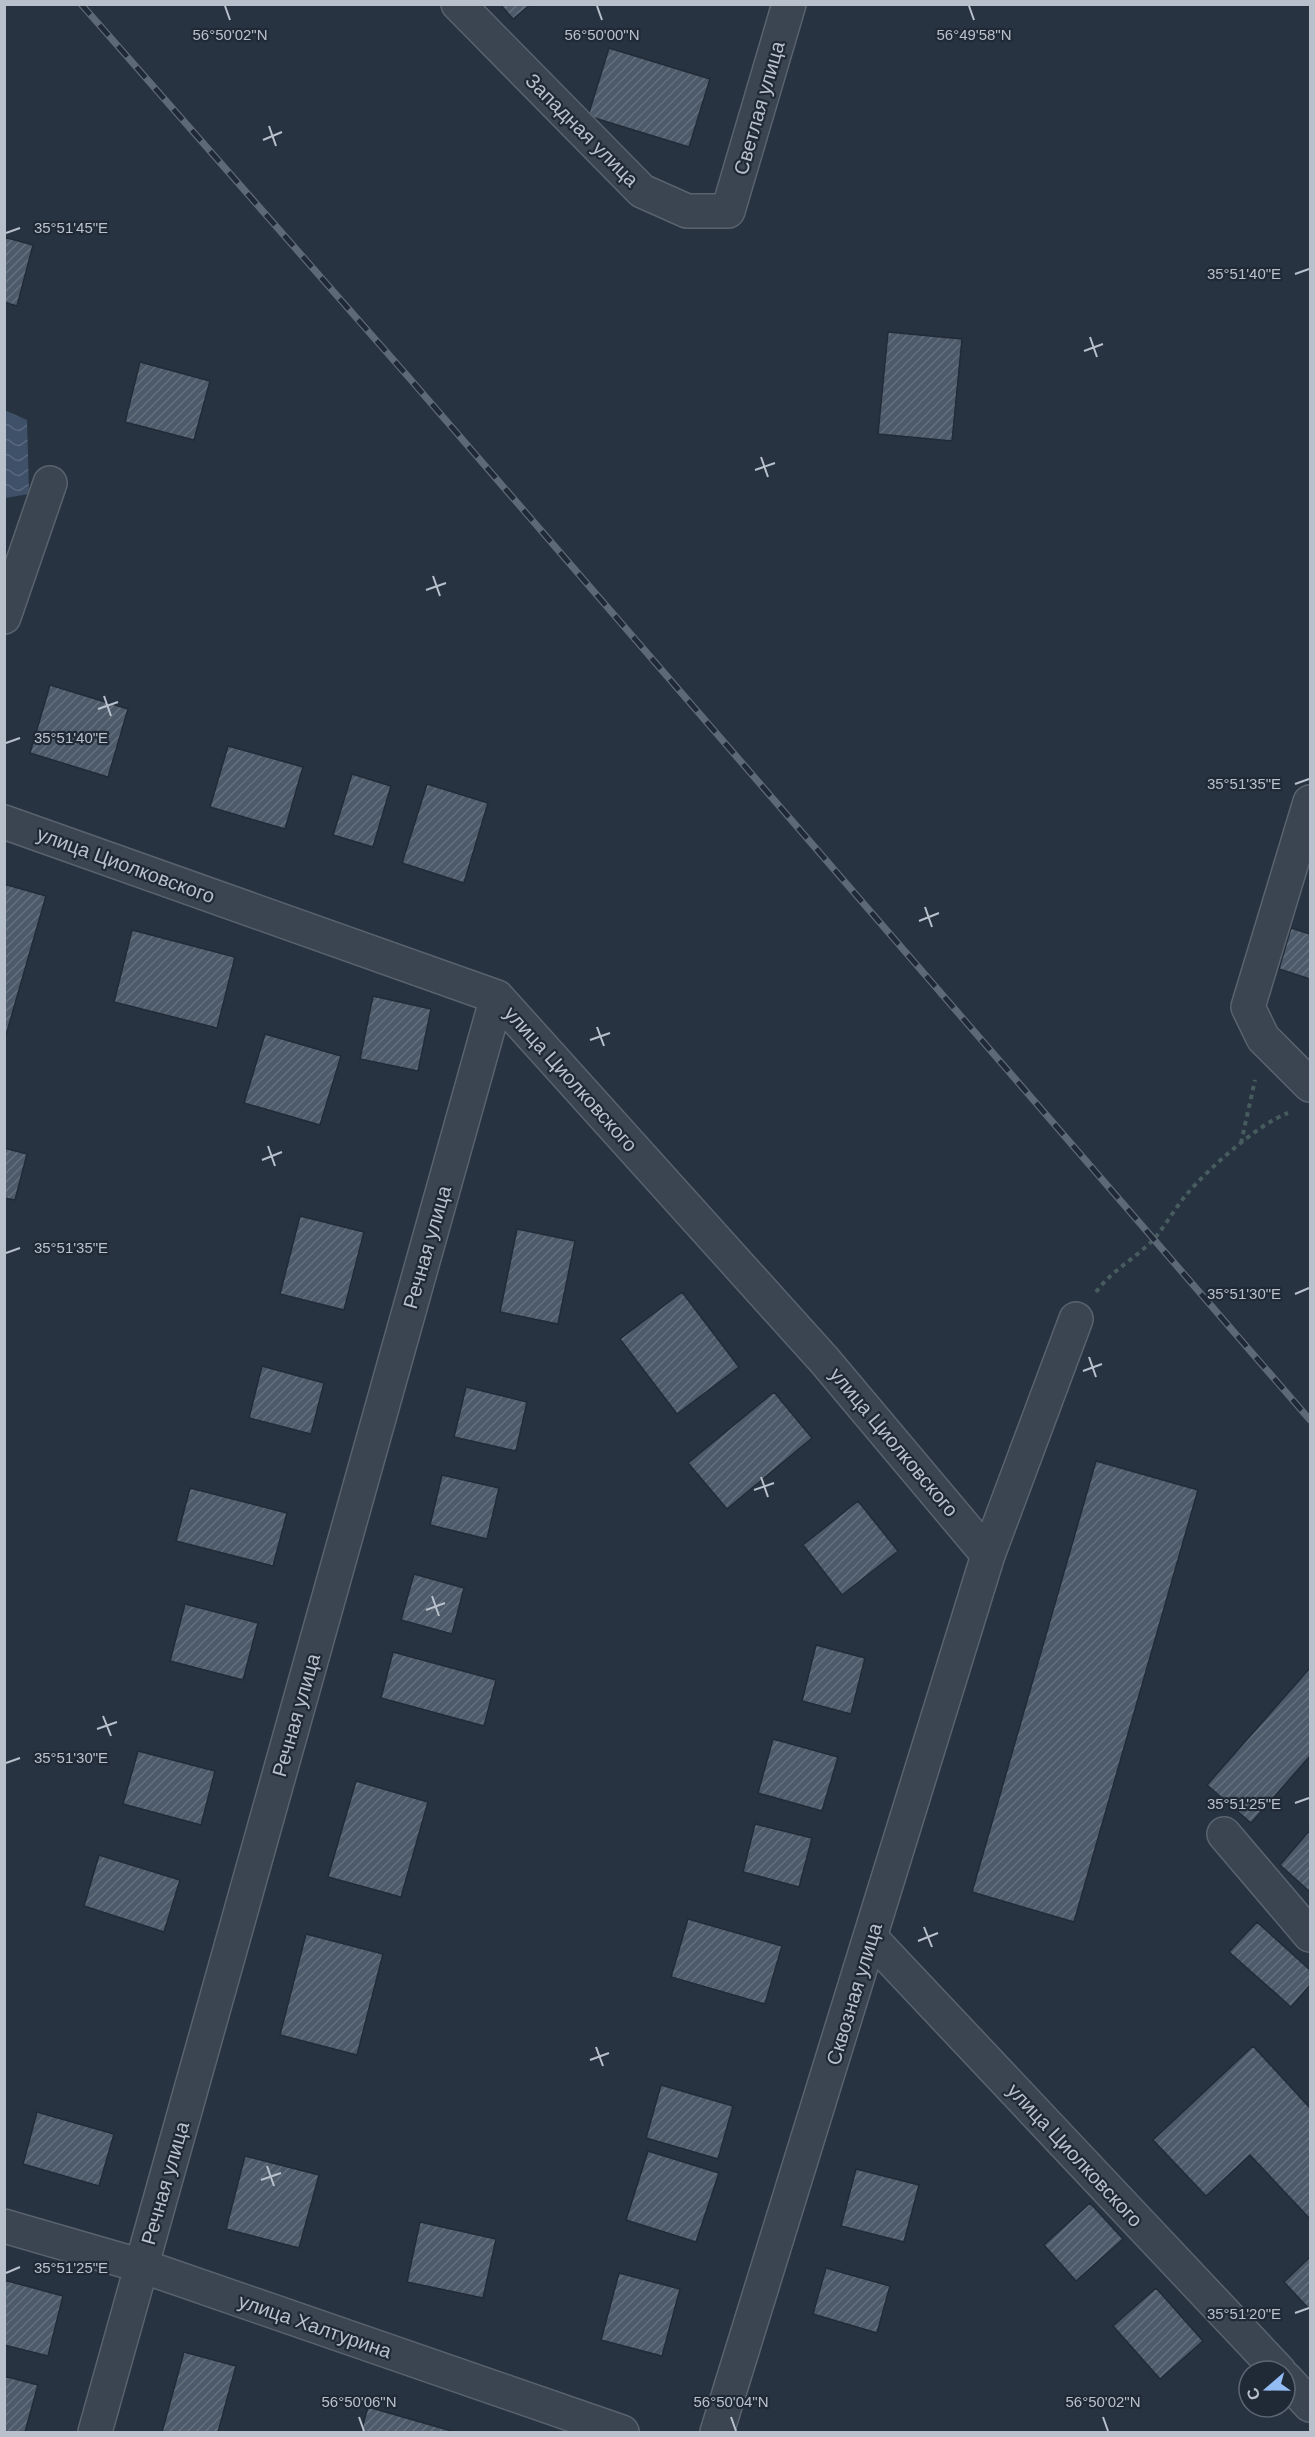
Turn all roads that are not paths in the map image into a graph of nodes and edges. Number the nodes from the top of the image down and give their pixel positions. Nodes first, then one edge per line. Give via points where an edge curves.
1 (458, 4) edge
2 (789, 4) edge
3 (728, 211) joint
4 (50, 483) dead end
5 (4, 617) edge
6 (1311, 802) edge
7 (4, 822) edge
8 (497, 997) junction
9 (1311, 1085) edge
10 (1076, 1319) road end
11 (988, 1555) junction
12 (1224, 1834) dead end
13 (1311, 1935) edge
14 (871, 1938) junction
15 (4, 2226) edge
16 (142, 2266) junction
17 (1268, 2359) edge
18 (1297, 2390) edge
19 (1311, 2405) edge
20 (95, 2433) edge
21 (622, 2433) edge
22 (717, 2433) edge

1 - 3 street, Западная улица via 642,191 687,211
2 - 3 street, Светлая улица
4 - 5 street
6 - 9 street via 1248,1007 1263,1038
7 - 8 street, улица Циолковского
8 - 11 street, улица Циолковского via 825,1361
8 - 16 street, Речная улица
10 - 11 street, Сквозная улица
11 - 14 street, Сквозная улица
12 - 13 street
14 - 17 street, улица Циолковского
14 - 22 street, Сквозная улица
15 - 16 street, улица Халтурина
16 - 20 street, Речная улица
16 - 21 street, улица Халтурина
18 - 19 street

